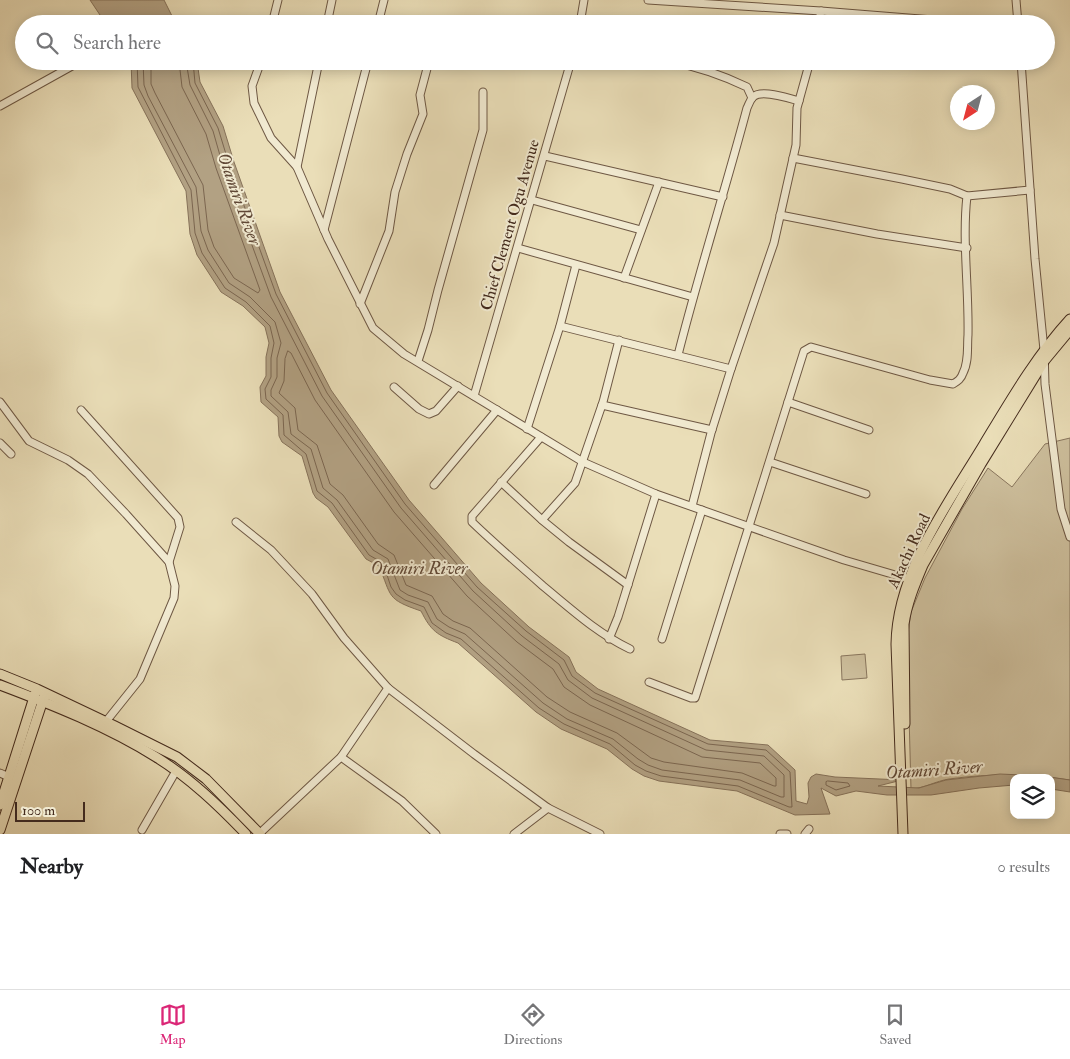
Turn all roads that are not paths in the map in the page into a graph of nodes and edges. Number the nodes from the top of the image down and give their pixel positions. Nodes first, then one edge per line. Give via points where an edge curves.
1 (278, 0) edge
2 (332, 0) edge
3 (384, 0) edge
4 (584, 0) edge
5 (648, 0) edge
6 (1016, 0) edge
7 (669, 1) edge
8 (821, 11) junction
9 (274, 15) edge
10 (329, 15) edge
11 (380, 15) edge
12 (582, 15) edge
13 (820, 15) edge
14 (871, 15) edge
15 (1017, 15) edge
16 (65, 70) edge
17 (258, 70) edge
18 (317, 70) edge
19 (366, 70) edge
20 (427, 70) edge
21 (569, 70) edge
22 (702, 70) edge
23 (808, 70) edge
24 (1022, 70) edge
25 (483, 92) dead end
26 (752, 98) junction
27 (799, 101) junction
28 (0, 106) edge
29 (545, 156) junction
30 (793, 158) junction
31 (297, 167) junction
32 (659, 182) junction
33 (1030, 190) junction
34 (967, 196) junction
35 (723, 197) junction
36 (532, 200) junction
37 (780, 215) junction
38 (324, 230) junction
39 (641, 230) junction
40 (518, 248) junction
41 (967, 248) junction
42 (576, 265) junction
43 (624, 278) junction
44 (693, 297) junction
45 (360, 304) junction
46 (1070, 318) edge
47 (560, 326) junction
48 (1070, 330) edge
49 (619, 340) junction
50 (1044, 350) junction
51 (678, 356) junction
52 (1045, 360) junction
53 (418, 361) junction
54 (731, 369) junction
55 (458, 386) junction
56 (394, 387) dead end
57 (474, 396) junction
58 (0, 402) edge
59 (788, 402) junction
60 (602, 405) junction
61 (81, 410) dead end
62 (497, 410) junction
63 (527, 429) junction
64 (712, 430) junction
65 (869, 430) dead end
66 (540, 437) junction
67 (0, 443) edge
68 (11, 454) dead end
69 (583, 462) junction
70 (770, 462) junction
71 (501, 482) junction
72 (434, 485) dead end
73 (656, 494) junction
74 (866, 494) dead end
75 (692, 506) junction
76 (702, 510) junction
77 (542, 520) junction
78 (236, 522) dead end
79 (749, 526) junction
80 (1070, 537) edge
81 (169, 562) junction
82 (909, 579) junction
83 (628, 585) junction
84 (609, 638) junction
85 (662, 640) dead end
86 (630, 649) dead end
87 (0, 674) edge
88 (649, 682) dead end
89 (0, 685) edge
90 (388, 688) junction
91 (35, 693) junction
92 (44, 698) junction
93 (103, 725) junction
94 (341, 757) junction
95 (176, 771) junction
96 (4, 775) edge
97 (904, 779) junction
98 (0, 805) edge
99 (905, 807) junction
100 (548, 808) junction
101 (0, 830) edge
102 (144, 833) edge
103 (246, 834) edge
104 (260, 834) edge
105 (436, 834) edge
106 (514, 834) edge
107 (600, 834) edge
108 (780, 834) edge
109 (787, 834) edge
110 (904, 834) edge
111 (910, 834) edge

1 - 9 street
2 - 10 street
3 - 11 street
4 - 12 street
5 - 7 street
6 - 15 street
7 - 8 street
8 - 13 street
8 - 14 street
16 - 28 street
17 - 31 street via 252,86 254,103 271,138
18 - 31 street
19 - 38 street
20 - 45 street via 420,95 423,114 395,192 388,231
21 - 29 street, Chief Clement Ogu Avenue
22 - 26 street via 748,87
23 - 27 street
24 - 33 street
25 - 53 street via 483,130
26 - 27 street via 758,94 777,95
26 - 35 street
27 - 30 street
29 - 32 street
29 - 36 street, Chief Clement Ogu Avenue
30 - 34 street via 950,189
30 - 37 street
31 - 38 street
32 - 35 street
32 - 39 street
33 - 34 street
33 - 50 street
34 - 41 street via 964,218
35 - 44 street
36 - 39 street
36 - 40 street, Chief Clement Ogu Avenue
37 - 41 street
37 - 54 street via 765,274
38 - 45 street
39 - 43 street
40 - 42 street
40 - 57 street, Chief Clement Ogu Avenue
41 - 59 street via 967,360 959,380 953,384 930,380 811,347 804,351
42 - 43 street
42 - 47 street
43 - 44 street
44 - 51 street
45 - 53 street via 372,328
46 - 50 main road, Akachi Road
47 - 49 street
47 - 63 street
48 - 52 main road, Akachi Road
49 - 51 street
49 - 60 street
50 - 52 street
50 - 82 main road, Akachi Road via 954,495
51 - 54 street
52 - 80 street via 1050,433 1061,509
52 - 97 main road, Akachi Road via 923,564 910,598 903,636
53 - 55 street
54 - 64 street
55 - 56 street via 436,411 428,414
55 - 57 street
57 - 62 street
58 - 81 street via 30,441 68,460 104,489
59 - 65 street
59 - 70 street
60 - 64 street
60 - 69 street
61 - 81 street via 178,518 180,527
62 - 63 street
62 - 72 street
63 - 66 street
64 - 75 street
66 - 69 street
66 - 71 street
67 - 68 street
69 - 73 street
69 - 77 street via 575,482
70 - 74 street
70 - 79 street
71 - 77 street
71 - 84 street via 472,516 472,522 575,613
73 - 75 street
73 - 83 street
75 - 76 street
76 - 79 street
76 - 85 street
77 - 83 street
78 - 90 street via 271,550 312,594 350,645
79 - 82 street
79 - 88 street via 694,698
81 - 93 street via 175,586 174,598 140,678
82 - 97 main road, Akachi Road via 896,630
83 - 84 street
84 - 86 street
87 - 91 main road
89 - 91 main road
90 - 94 street
90 - 100 street
91 - 92 main road
91 - 96 main road
92 - 93 main road
92 - 101 main road
93 - 95 main road
93 - 104 main road via 187,764
94 - 104 street
94 - 105 street via 402,801
95 - 102 street
95 - 103 main road via 215,802
96 - 98 main road
97 - 99 main road, Akachi Road
99 - 110 main road, Akachi Road
99 - 111 main road, Akachi Road
100 - 106 street
100 - 107 street
108 - 109 street

